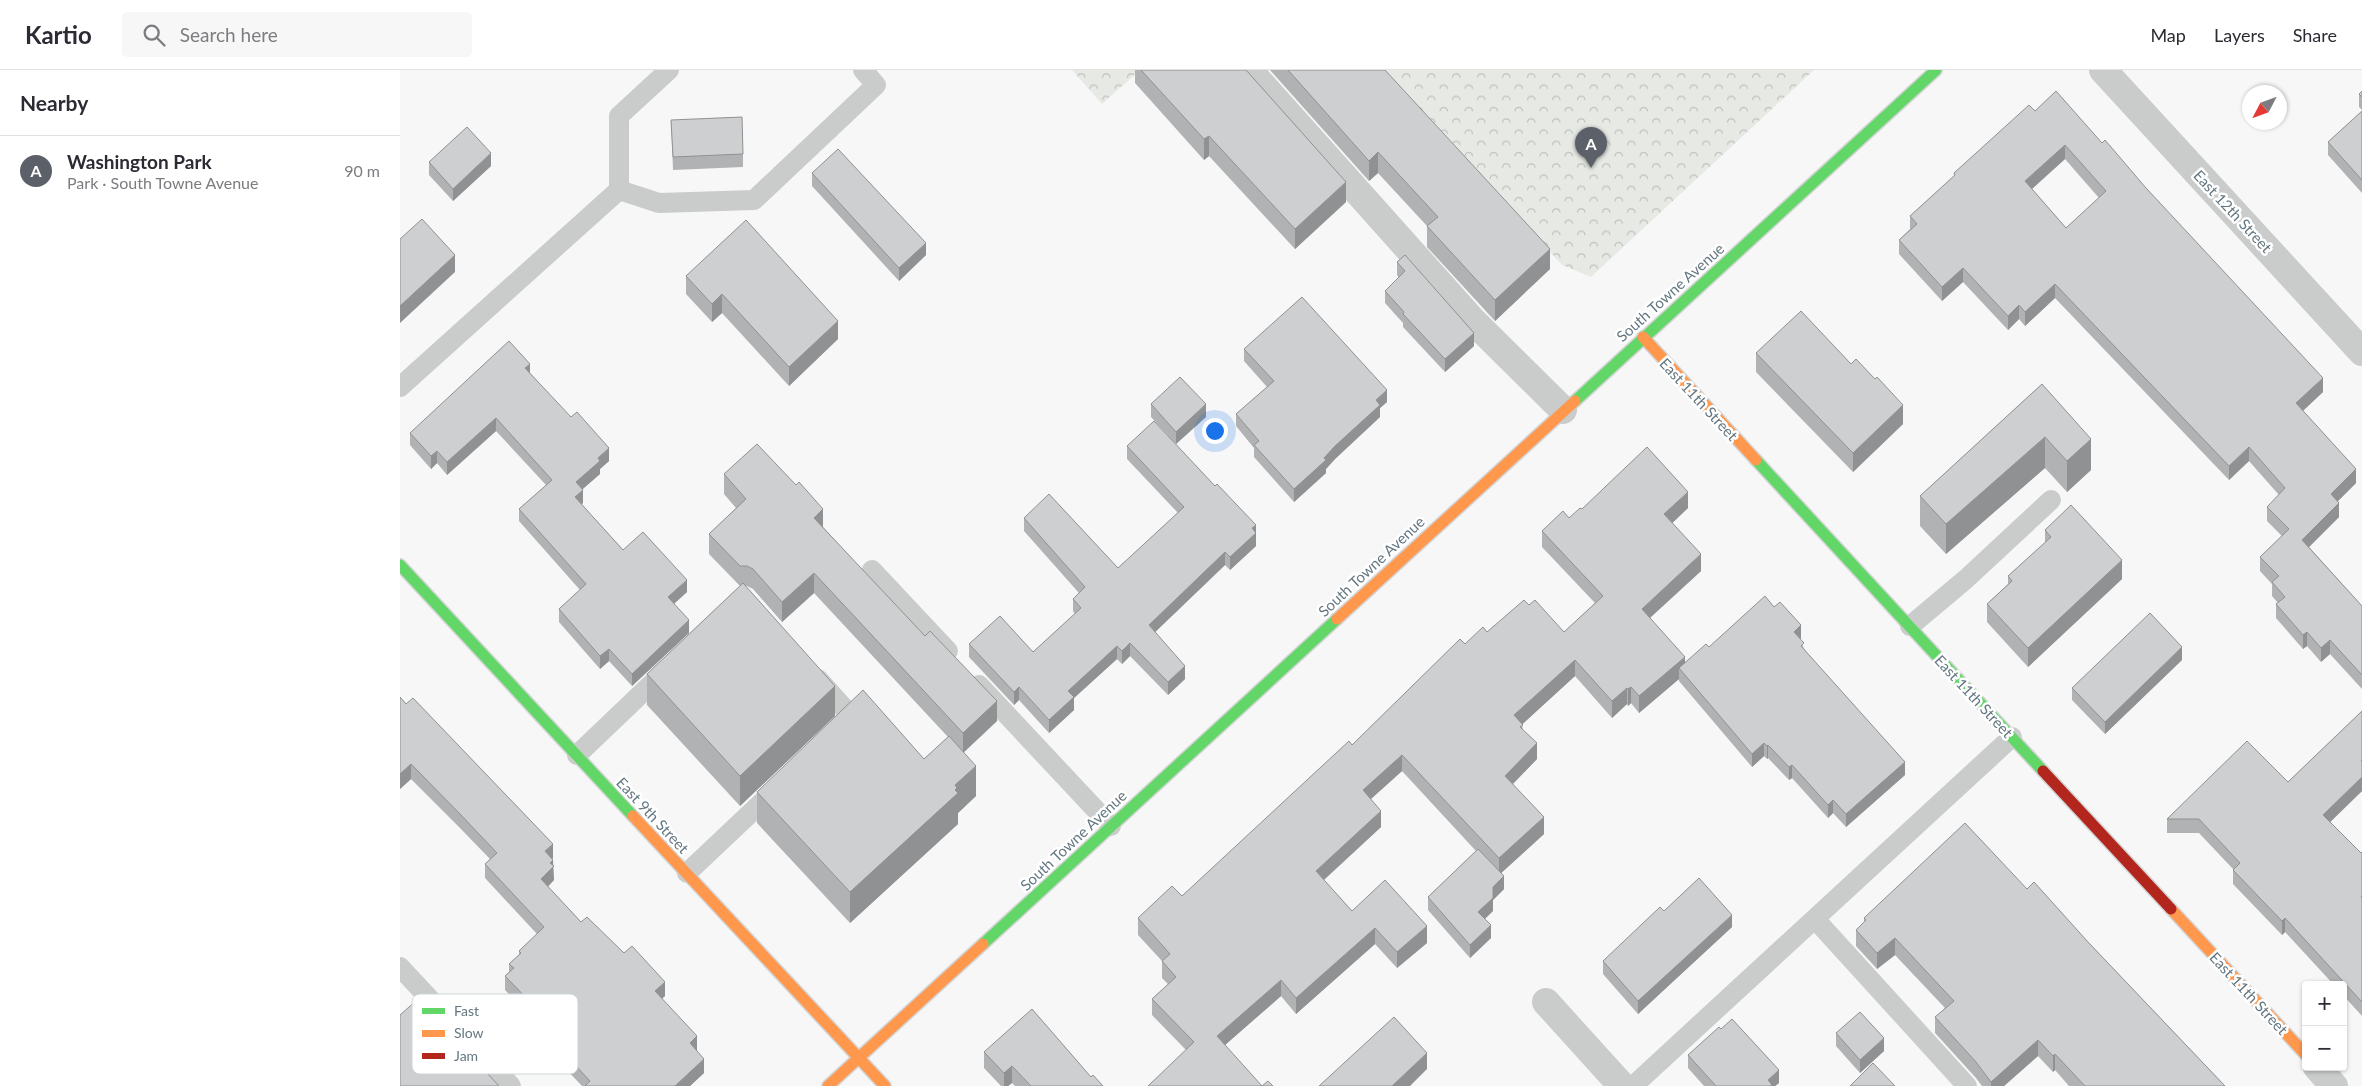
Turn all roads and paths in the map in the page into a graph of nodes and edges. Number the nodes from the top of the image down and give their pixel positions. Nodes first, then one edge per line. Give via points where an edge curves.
1 (668, 70) edge
2 (863, 70) edge
3 (1936, 70) edge
4 (2103, 70) edge
5 (1255, 76) dead end
6 (619, 190) junction
7 (1643, 337) junction
8 (2362, 352) edge
9 (400, 387) edge
10 (1563, 410) junction
11 (2051, 500) dead end
12 (400, 565) edge
13 (872, 570) dead end
14 (1910, 626) junction
15 (678, 659) edge
16 (808, 668) edge
17 (831, 737) edge
18 (2012, 737) junction
19 (577, 754) junction
20 (788, 778) edge
21 (1111, 826) junction
22 (687, 873) junction
23 (1815, 918) junction
24 (400, 968) edge
25 (424, 994) edge
26 (1546, 1002) dead end
27 (2302, 1051) edge
28 (859, 1058) junction
29 (2321, 1071) edge
30 (500, 1074) edge
31 (511, 1086) edge
32 (828, 1086) edge
33 (885, 1086) edge
34 (1622, 1086) edge
35 (1633, 1086) edge
36 (1967, 1086) edge
37 (2334, 1086) edge

1 - 6 lane via 619,116
2 - 6 lane via 876,85 754,200 659,203
3 - 7 street, South Towne Avenue
4 - 8 street, East 12th Street
5 - 10 street via 1473,321
6 - 9 lane
7 - 10 street, South Towne Avenue
7 - 14 street, East 11th Street
10 - 21 street, South Towne Avenue
11 - 14 lane
12 - 19 street, East 9th Street
13 - 21 lane
14 - 18 street, East 11th Street
15 - 19 lane
16 - 17 lane via 852,717
18 - 23 lane
18 - 27 street, East 11th Street
19 - 22 street, East 9th Street
20 - 22 lane
21 - 28 street, South Towne Avenue
22 - 28 street, East 9th Street
23 - 35 lane
23 - 36 lane
24 - 25 lane
26 - 34 street
28 - 32 street, South Towne Avenue
28 - 33 street, East 9th Street
29 - 37 street
30 - 31 lane

